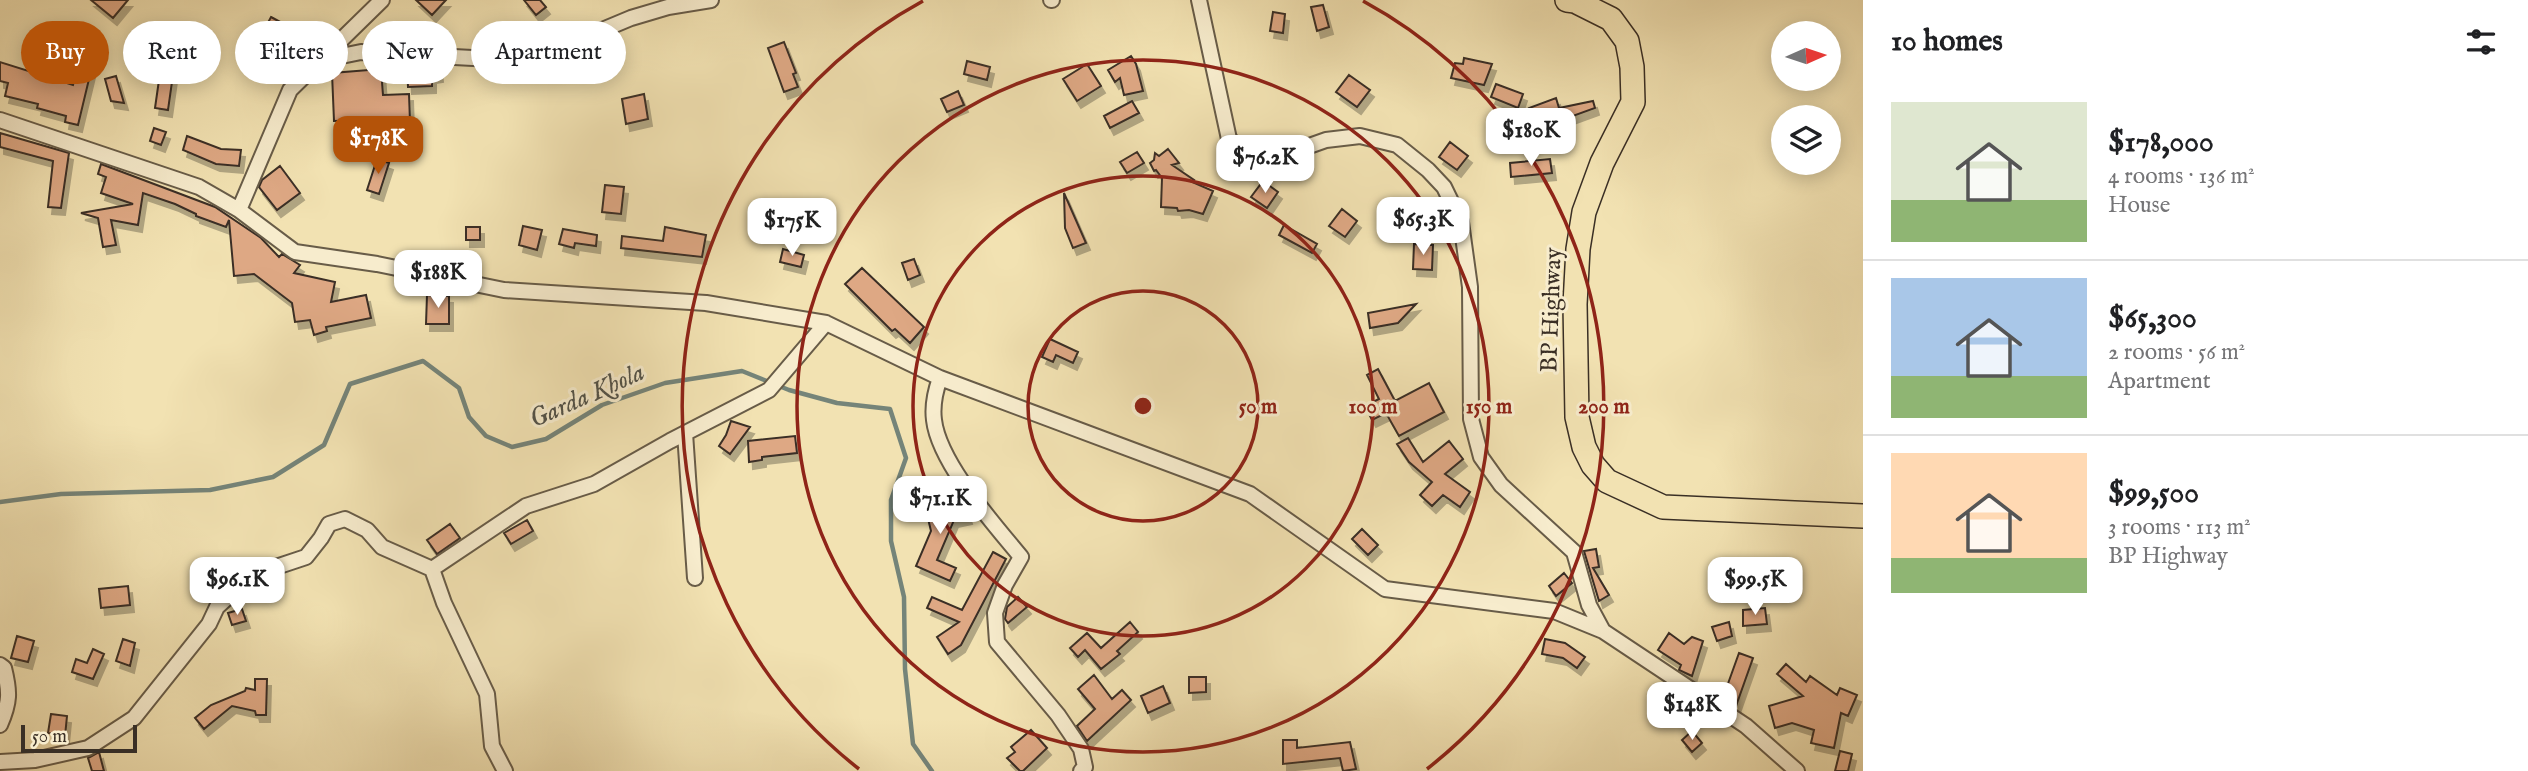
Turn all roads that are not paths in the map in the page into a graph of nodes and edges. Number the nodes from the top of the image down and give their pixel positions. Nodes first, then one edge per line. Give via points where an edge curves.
1 (382, 0) edge
2 (711, 0) edge
3 (1199, 0) edge
4 (1567, 0) edge
5 (348, 32) edge
6 (348, 55) edge
7 (296, 84) edge
8 (0, 120) edge
9 (239, 210) junction
10 (826, 323) junction
11 (940, 378) junction
12 (685, 433) junction
13 (1863, 516) edge
14 (432, 569) junction
15 (695, 578) dead end
16 (1602, 631) junction
17 (0, 665) edge
18 (0, 725) edge
19 (0, 762) edge
20 (505, 771) edge
21 (1081, 771) edge
22 (1797, 771) edge

1 - 5 street
2 - 6 street via 668,7 564,46 511,60
3 - 16 street via 1229,139 1244,152 1271,155 1360,136 1396,145 1444,187 1461,222 1471,287 1471,419 1481,457 1501,485 1574,552 1589,605
4 - 13 highway, BP Highway via 1611,19 1627,41 1632,67 1633,102 1602,163 1584,212 1578,249 1577,416 1593,465 1607,481 1663,507
7 - 9 street
8 - 9 street via 199,187
9 - 10 street via 295,253 504,290 706,303
10 - 11 street
10 - 12 street via 769,390
11 - 16 street via 1250,494 1385,589 1554,611
11 - 21 street via 933,396 933,422 947,458 1021,557 995,612 997,642 1081,749
12 - 14 street via 594,484 526,506
12 - 15 street
14 - 19 street via 382,547 367,530 337,520 329,524 306,558 252,575 217,607 209,624 134,718 88,748 36,760
14 - 20 street via 487,694 492,746
16 - 22 street via 1746,726
17 - 18 street via 9,703

